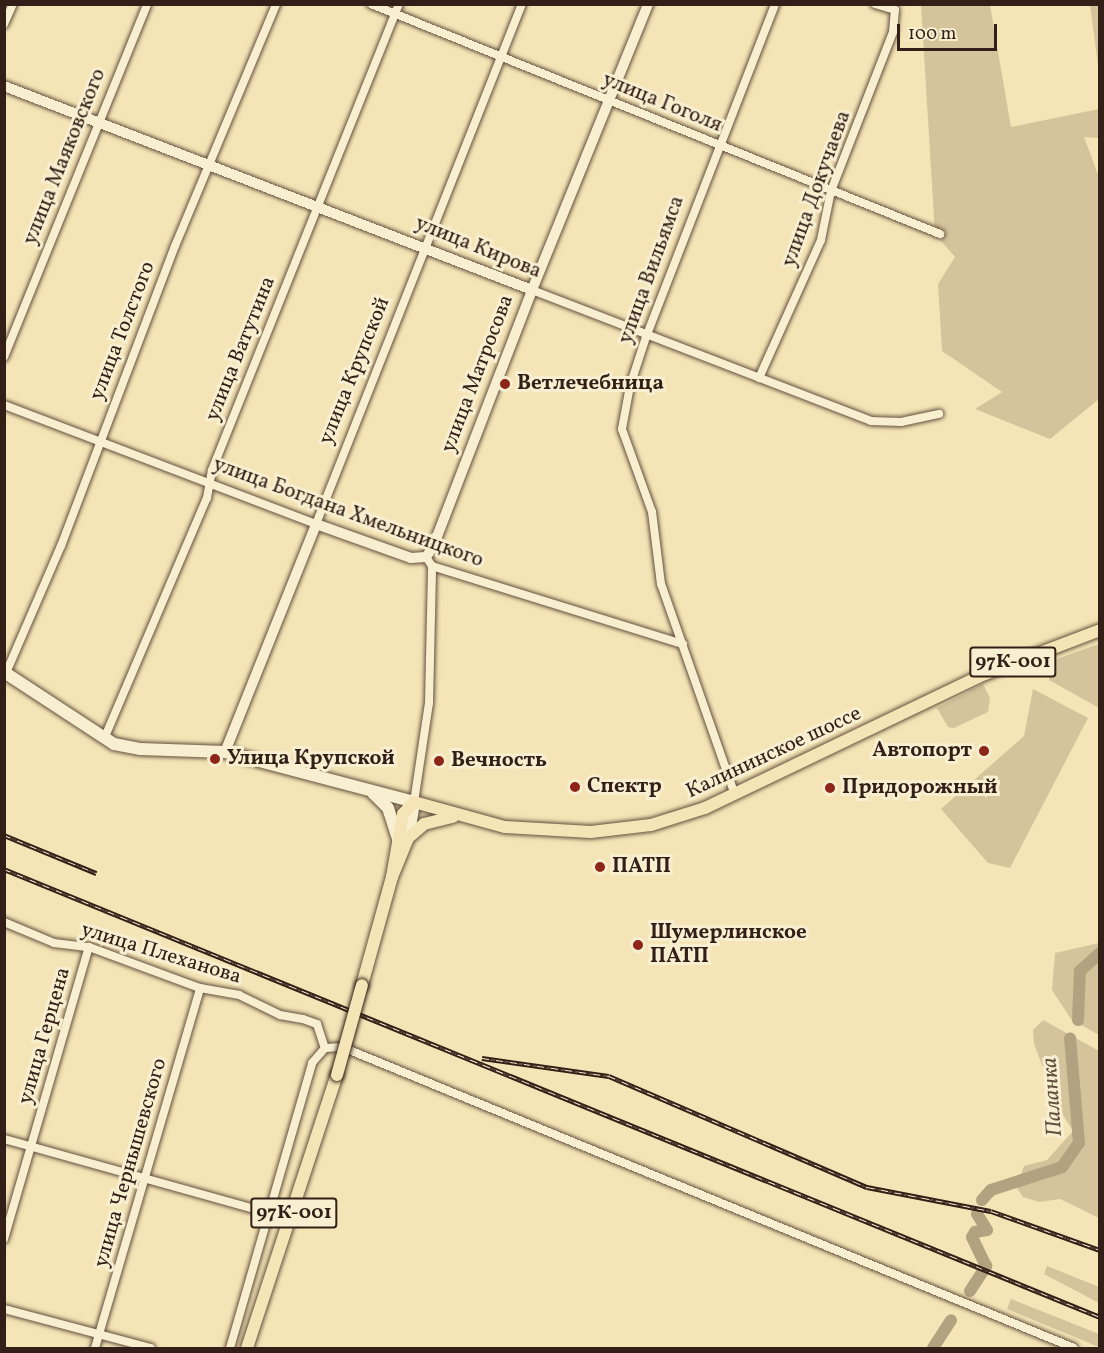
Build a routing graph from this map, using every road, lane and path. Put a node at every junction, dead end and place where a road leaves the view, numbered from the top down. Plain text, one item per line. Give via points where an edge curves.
1 (13, 4) edge
2 (147, 4) edge
3 (276, 4) edge
4 (371, 4) edge
5 (399, 4) edge
6 (522, 4) edge
7 (648, 4) edge
8 (775, 4) edge
9 (875, 4) edge
10 (396, 14) junction
11 (4, 24) edge
12 (501, 57) junction
13 (4, 86) edge
14 (609, 101) junction
15 (97, 123) junction
16 (718, 145) junction
17 (210, 166) junction
18 (831, 191) junction
19 (317, 207) junction
20 (940, 234) dead end
21 (425, 248) junction
22 (532, 290) junction
23 (646, 337) junction
24 (4, 357) edge
25 (759, 378) junction
26 (4, 405) edge
27 (939, 414) dead end
28 (99, 440) junction
29 (209, 484) junction
30 (316, 524) junction
31 (429, 561) junction
32 (1100, 630) edge
33 (683, 644) junction
34 (5, 672) edge
35 (104, 739) junction
36 (225, 752) junction
37 (364, 788) junction
38 (735, 795) junction
39 (414, 802) junction
40 (464, 818) junction
41 (403, 838) junction
42 (4, 922) edge
43 (89, 947) junction
44 (200, 988) junction
45 (325, 1048) junction
46 (4, 1139) edge
47 (31, 1148) junction
48 (146, 1179) junction
49 (269, 1213) junction
50 (4, 1239) edge
51 (4, 1309) edge
52 (237, 1323) junction
53 (255, 1329) junction
54 (99, 1333) junction
55 (95, 1348) edge
56 (151, 1348) edge
57 (230, 1348) edge
58 (247, 1348) edge
59 (1074, 1348) edge

1 - 11 street
2 - 15 street, улица Маяковского
3 - 17 street, улица Толстого
4 - 10 street, улица Гоголя
5 - 10 street, улица Ватутина
6 - 12 street, улица Крупской
7 - 14 street, улица Матросова
8 - 16 street, улица Вильямса
9 - 18 street, улица Докучаева via 895,9 893,32
10 - 12 street, улица Гоголя
10 - 19 street, улица Ватутина
12 - 14 street, улица Гоголя
12 - 21 street, улица Крупской
13 - 15 street, улица Кирова
14 - 16 street, улица Гоголя
14 - 22 street, улица Матросова
15 - 17 street, улица Кирова
15 - 24 street, улица Маяковского
16 - 18 street, улица Гоголя
16 - 23 street, улица Вильямса
17 - 19 street, улица Кирова
17 - 28 street, улица Толстого
18 - 20 street, улица Гоголя
18 - 25 street, улица Докучаева via 821,240
19 - 21 street, улица Кирова
19 - 29 street, улица Ватутина
21 - 22 street, улица Кирова
21 - 30 street, улица Крупской
22 - 23 street, улица Кирова
22 - 31 street, улица Матросова
23 - 25 street, улица Кирова
23 - 33 street, улица Вильямса via 630,386 622,429 652,512 661,584
25 - 27 street, улица Кирова via 871,421 901,422
26 - 28 street, улица Богдана Хмельницкого
28 - 29 street, улица Богдана Хмельницкого
28 - 34 street, улица Толстого via 61,546
29 - 30 street, улица Богдана Хмельницкого
29 - 35 street, улица Ватутина via 207,498
30 - 31 street, улица Богдана Хмельницкого
30 - 36 street, улица Крупской
31 - 33 street, улица Богдана Хмельницкого
31 - 39 street via 429,703
32 - 38 main road, Калининское шоссе / 97К-001 via 985,674
33 - 38 street, улица Вильямса
34 - 35 main road
35 - 36 main road via 126,748
36 - 37 main road
37 - 39 main road
37 - 41 main road via 388,808
38 - 40 main road, Калининское шоссе / 97К-001 via 679,817 614,831 505,827
39 - 40 main road, Калининское шоссе / 97К-001
39 - 41 main road, 97К-001
40 - 41 main road, 97К-001 via 432,821
41 - 53 main road, 97К-001, bridge via 337,1075
42 - 43 street, улица Плеханова via 54,943
43 - 44 street, улица Плеханова
43 - 47 street, улица Герцена
44 - 45 street, улица Плеханова via 239,995 256,1006 317,1024
44 - 48 street, улица Чернышевского
45 - 49 street via 312,1063
45 - 59 street via 342,1047
46 - 47 street
47 - 48 street
47 - 50 street, улица Герцена
48 - 49 street
48 - 54 street, улица Чернышевского
49 - 52 street
51 - 54 street
52 - 53 street via 240,1329
52 - 57 street
53 - 58 main road, 97К-001
54 - 55 street, улица Чернышевского
54 - 56 street

